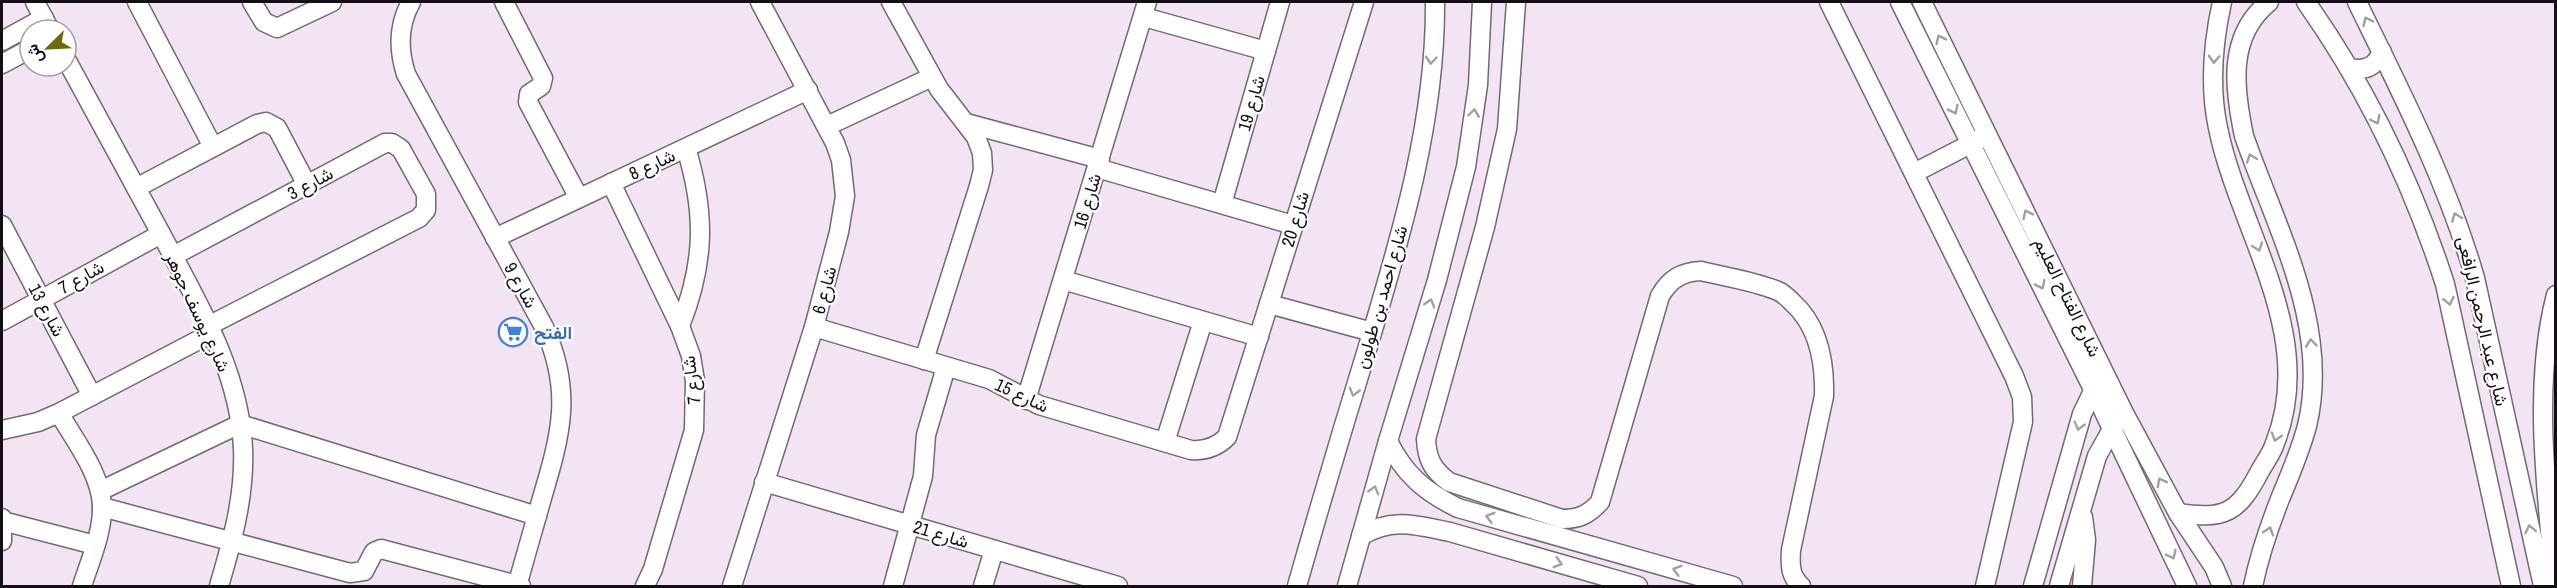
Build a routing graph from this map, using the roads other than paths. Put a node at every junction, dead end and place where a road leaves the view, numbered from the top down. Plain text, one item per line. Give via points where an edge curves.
1 (137, 2) edge
2 (252, 2) edge
3 (332, 2) edge
4 (411, 2) edge
5 (504, 2) edge
6 (760, 2) edge
7 (891, 2) edge
8 (1280, 2) edge
9 (1364, 2) edge
10 (1435, 2) edge
11 (1482, 2) edge
12 (1516, 2) edge
13 (1829, 2) edge
14 (1900, 2) edge
15 (1922, 2) edge
16 (2222, 2) edge
17 (2269, 2) edge
18 (2306, 2) edge
19 (2357, 2) edge
20 (1145, 9) edge
21 (45, 12) edge
22 (2, 41) edge
23 (1266, 51) junction
24 (2382, 52) junction
25 (18, 55) edge
26 (2, 64) edge
27 (2349, 68) junction
28 (932, 77) junction
29 (76, 78) edge
30 (808, 90) junction
31 (966, 123) junction
32 (827, 126) junction
33 (1988, 135) junction
34 (1971, 144) junction
35 (213, 147) junction
36 (686, 148) junction
37 (1099, 163) junction
38 (1914, 173) junction
39 (611, 183) junction
40 (307, 185) junction
41 (136, 188) junction
42 (579, 198) junction
43 (1221, 204) junction
44 (2, 225) edge
45 (1293, 225) junction
46 (161, 234) junction
47 (495, 237) junction
48 (172, 256) junction
49 (1063, 280) junction
50 (2556, 295) edge
51 (41, 299) junction
52 (1269, 304) junction
53 (2, 321) edge
54 (1203, 321) junction
55 (680, 326) junction
56 (814, 327) junction
57 (210, 329) junction
58 (1372, 332) junction
59 (1258, 337) junction
60 (924, 360) junction
61 (946, 366) junction
62 (2107, 376) junction
63 (2093, 389) junction
64 (92, 396) junction
65 (1026, 400) junction
66 (2124, 412) junction
67 (59, 413) junction
68 (240, 424) junction
69 (2111, 429) junction
70 (2, 430) edge
71 (1227, 437) joint
72 (1388, 441) junction
73 (1165, 442) junction
74 (764, 482) junction
75 (101, 499) junction
76 (2552, 507) edge
77 (2082, 508) junction
78 (2178, 513) junction
79 (537, 516) junction
80 (2, 519) edge
81 (911, 525) junction
82 (1361, 536) junction
83 (232, 540) junction
84 (2, 541) edge
85 (95, 545) junction
86 (994, 550) junction
87 (82, 586) edge
88 (219, 586) edge
89 (518, 586) edge
90 (645, 586) edge
91 (732, 586) edge
92 (893, 586) edge
93 (983, 586) edge
94 (1118, 586) edge
95 (1297, 586) edge
96 (1347, 586) edge
97 (1638, 586) edge
98 (1733, 586) edge
99 (1802, 586) edge
100 (1985, 586) edge
101 (2033, 586) edge
102 (2059, 586) edge
103 (2082, 586) edge
104 (2187, 586) edge
105 (2222, 586) edge
106 (2253, 586) edge
107 (2511, 586) edge
108 (2543, 586) edge
109 (2555, 586) edge

1 - 35 street
2 - 3 street via 264,22 277,28
4 - 47 street, شارع 9 via 400,35 406,74
5 - 42 street via 543,78 541,86 529,94 528,102
6 - 30 street, شارع 6
7 - 28 street
8 - 23 street, شارع 19
9 - 45 street, شارع 20
10 -> 58 street, شارع احمد بن طولون via 1428,98 1413,183
72 -> 11 street via 1437,280 1466,167 1478,85
12 - 99 street via 1507,129 1485,227 1426,439 1427,456 1436,472 1449,482 1562,519 1577,519 1590,513 1600,502 1660,296 1669,282 1688,272 1701,271 1780,291 1811,326 1821,348 1825,372 1824,396 1791,550 1793,579
13 - 38 street
14 -> 34 street, شارع الفتاح العليم
33 -> 15 street, شارع الفتاح العليم
16 -> 78 street via 2214,37 2218,127 2229,170 2279,306 2287,375 2276,443 2247,496 2234,509 2206,517
106 -> 17 street via 2296,463 2307,424 2312,383 2304,303 2244,136 2238,107 2237,78 2245,28
18 - 27 street, شارع عبد الرحمن الرافعى
24 -> 19 street, شارع عبد الرحمن الرافعى
20 - 23 street
20 - 37 street, شارع 16
21 - 22 street
23 - 43 street, شارع 19
24 - 27 street via 2370,68
108 -> 24 street, شارع عبد الرحمن الرافعى via 2461,230 2444,184
25 - 26 street
27 -> 107 street, شارع عبد الرحمن الرافعى via 2414,199 2445,284
28 - 31 street
28 - 32 street
29 - 41 street, شارع يوسف جوهر
30 - 32 street, شارع 6
30 - 36 street, شارع 8
31 - 37 street
31 - 60 street via 982,153 983,170
32 - 56 street, شارع 6 via 841,160 845,196 842,223
33 - 34 street
62 -> 33 street, شارع الفتاح العليم
34 - 38 street
34 -> 63 street, شارع الفتاح العليم
35 - 40 street via 258,124 270,123
35 - 41 street
36 - 39 street, شارع 8
36 - 55 street via 699,197 701,238 693,288
37 - 43 street
37 - 49 street, شارع 16
38 - 100 street via 2022,397 2023,422
39 - 42 street, شارع 8
39 - 55 street, شارع 7
40 - 48 street, شارع 3
40 - 57 street, شارع 3 via 385,143 392,143 401,149 428,205 419,218
41 - 46 street, شارع يوسف جوهر
42 - 47 street, شارع 8
43 - 45 street
44 - 51 street, شارع 13
45 - 52 street, شارع 20
46 - 48 street, شارع يوسف جوهر
46 - 51 street, شارع 7
47 - 79 street, شارع 9 via 544,327 562,384 558,444
48 - 57 street, شارع يوسف جوهر
49 - 54 street
49 - 65 street, شارع 16
50 - 76 street via 2549,322 2544,406
51 - 53 street, شارع 7
51 - 64 street, شارع 13
52 - 58 street
52 - 59 street, شارع 20
54 - 59 street
54 - 73 street
55 - 90 street, شارع 7 via 695,381 694,430
56 - 60 street, شارع 15
56 - 74 street, شارع 6
57 - 64 street
57 - 68 street, شارع يوسف جوهر via 233,391
58 -> 95 street, شارع احمد بن طولون
59 - 71 street, شارع 20
60 - 61 street, شارع 15
61 - 65 street, شارع 15 via 999,382
61 - 81 street via 926,435 923,476
62 - 63 street
62 - 66 street, شارع الفتاح العليم
63 - 69 street, شارع الفتاح العليم
63 -> 101 street via 2082,414
64 - 67 street
65 - 73 street, شارع 15
66 - 69 street
78 -> 66 street, شارع الفتاح العليم
67 - 70 street
67 - 75 street via 95,476
68 - 75 street
68 - 79 street
68 - 83 street, شارع يوسف جوهر via 242,482
69 - 77 street via 2097,456
69 -> 104 street, شارع الفتاح العليم
71 - 73 street, شارع 15 via 1214,447 1199,451
82 -> 72 street
98 -> 72 street via 1458,508 1434,497 1414,481
74 - 81 street, شارع 21
74 - 91 street, شارع 6
75 - 83 street
75 - 85 street
76 - 109 street
77 - 102 street
77 - 103 street via 2086,540
78 - 105 street, شارع الفتاح العليم
79 - 89 street, شارع 9
80 - 84 street
80 - 85 street
81 - 86 street, شارع 21
81 - 92 street
82 - 96 street
82 -> 97 street via 1376,527 1398,523 1420,526
83 - 88 street, شارع يوسف جوهر
83 - 89 street via 355,574 368,567 374,552 385,550
85 - 87 street
86 - 93 street
86 - 94 street, شارع 21

